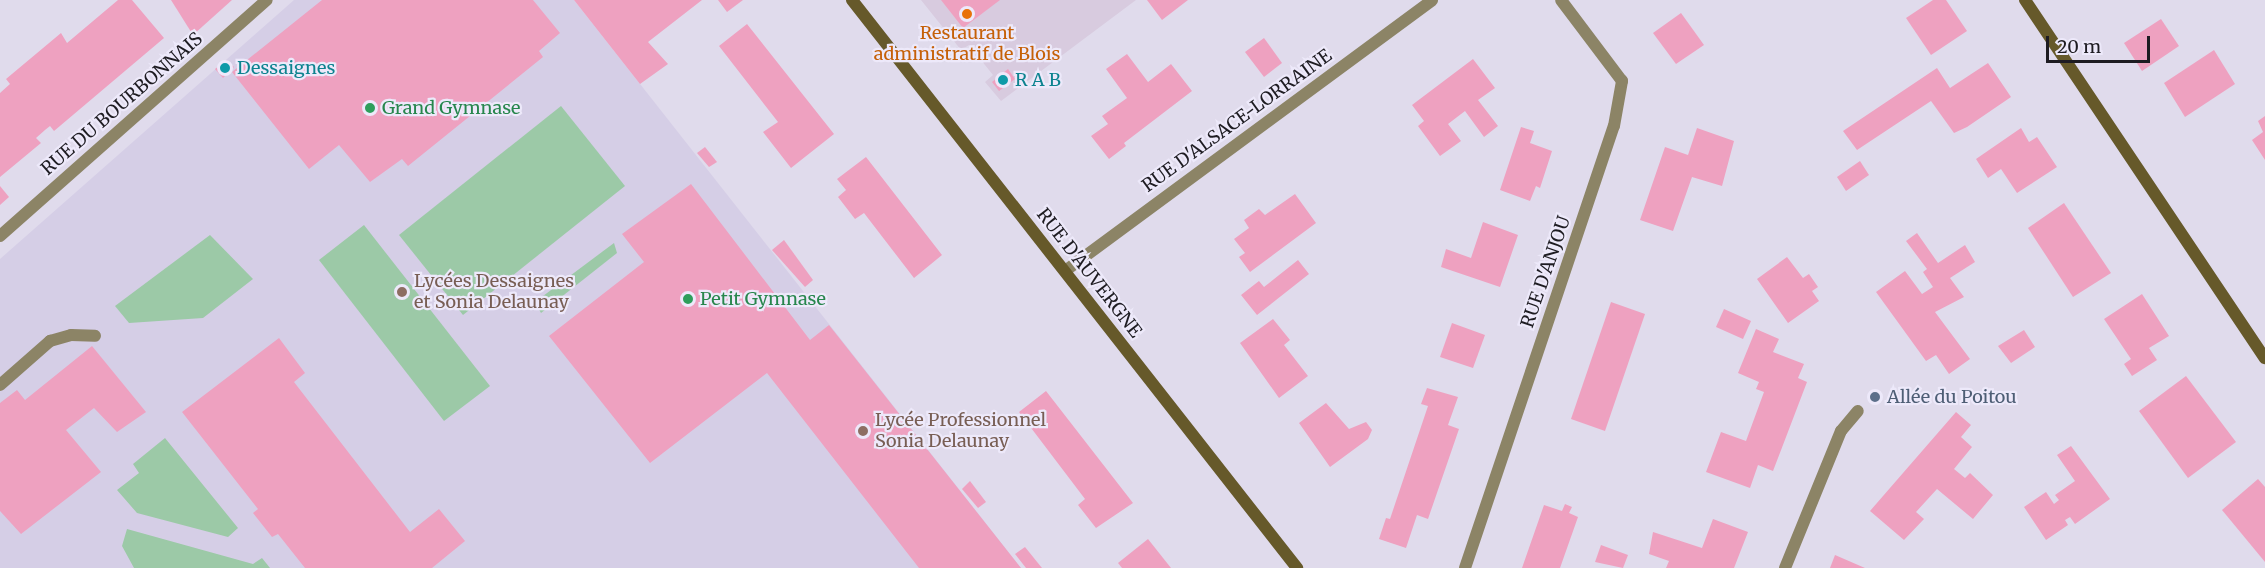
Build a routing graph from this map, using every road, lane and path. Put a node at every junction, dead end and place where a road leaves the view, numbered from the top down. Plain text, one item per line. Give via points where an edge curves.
1 (267, 0) edge
2 (852, 0) edge
3 (1432, 0) edge
4 (1561, 0) edge
5 (2025, 0) edge
6 (0, 236) edge
7 (1065, 271) junction
8 (95, 336) dead end
9 (2265, 358) edge
10 (0, 385) edge
11 (1858, 411) dead end
12 (1297, 568) edge
13 (1466, 568) edge
14 (1785, 568) edge

1 - 6 street, RUE DU BOURBONNAIS
2 - 7 main road, RUE D'AUVERGNE
3 - 7 street, RUE D'ALSACE-LORRAINE
4 - 13 street, RUE D'ANJOU via 1622,81 1614,126
5 - 9 main road
7 - 12 main road, RUE D'AUVERGNE
8 - 10 street via 71,334 50,341
11 - 14 street via 1841,431

